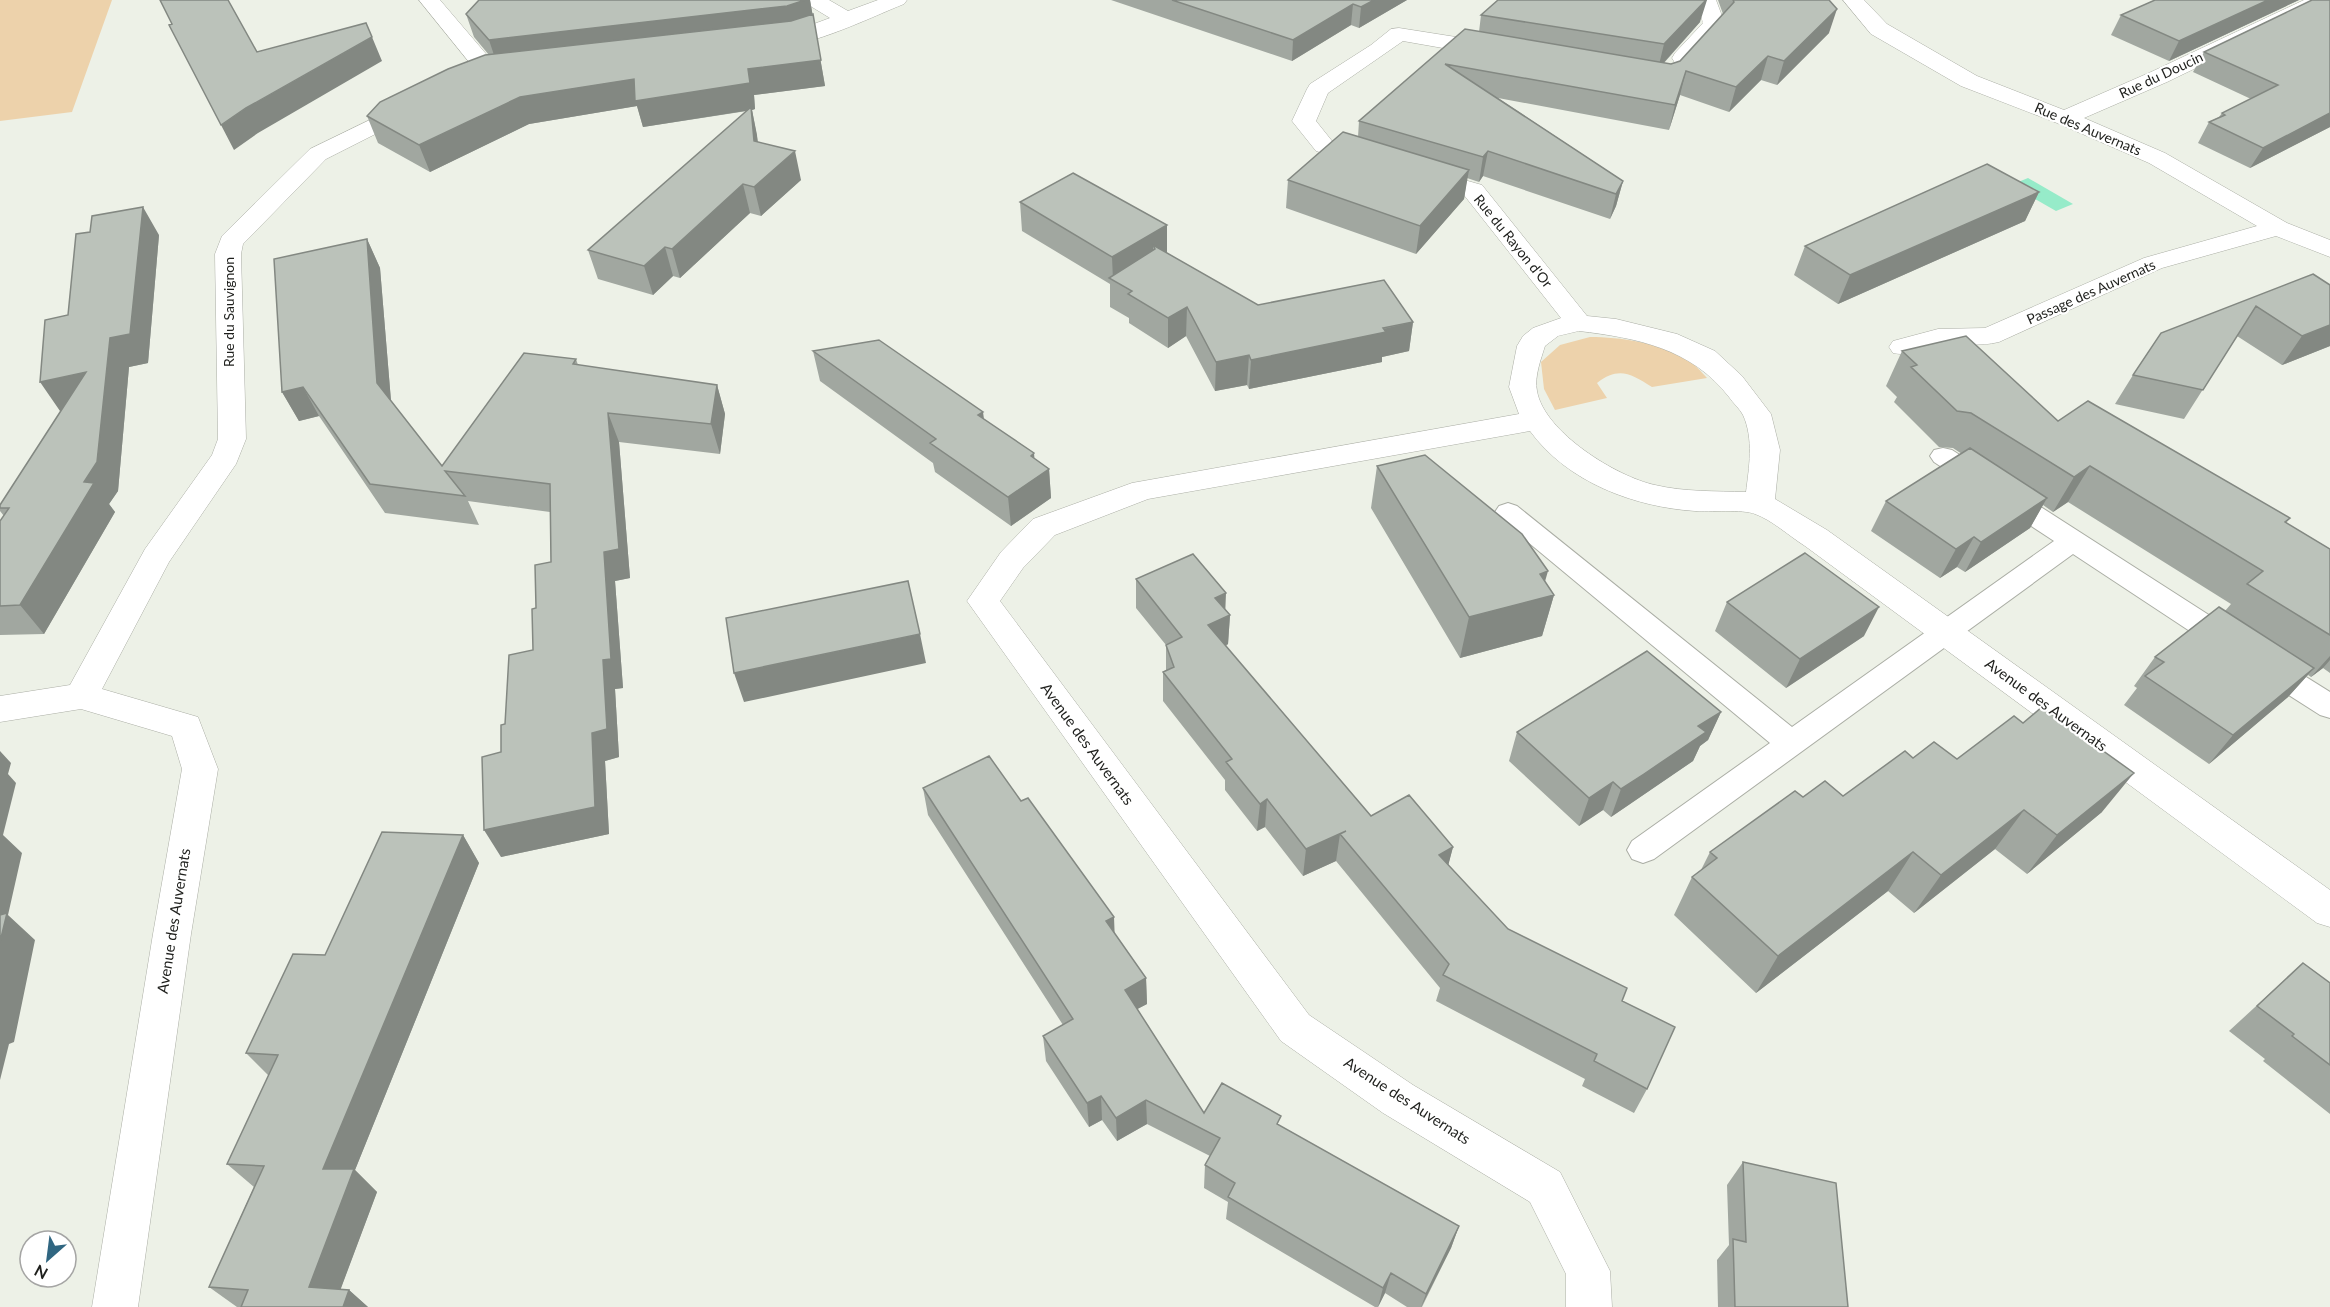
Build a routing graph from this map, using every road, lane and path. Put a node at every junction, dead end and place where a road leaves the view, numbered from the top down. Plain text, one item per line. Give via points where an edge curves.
1 (429, 0) edge
2 (814, 0) edge
3 (897, 0) edge
4 (1706, 0) edge
5 (1853, 0) edge
6 (2321, 0) edge
7 (849, 20) junction
8 (749, 43) edge
9 (1514, 53) edge
10 (1671, 71) edge
11 (491, 74) edge
12 (430, 98) edge
13 (2065, 118) junction
14 (2278, 228) junction
15 (2330, 249) edge
16 (1579, 323) junction
17 (1903, 347) dead end
18 (1537, 420) junction
19 (1943, 456) dead end
20 (1760, 503) junction
21 (1508, 512) dead end
22 (2072, 541) junction
23 (1945, 631) junction
24 (81, 696) junction
25 (2330, 707) edge
26 (0, 709) edge
27 (1791, 743) junction
28 (1643, 850) dead end
29 (2330, 911) edge
30 (115, 1307) edge
31 (1589, 1307) edge

1 - 11 street
2 - 7 street
3 - 7 street
4 - 10 street via 1714,24
5 - 13 street, Rue des Auvernats via 1879,29 1969,81
6 - 13 street, Rue du Doucin
7 - 8 street via 796,38
9 - 16 street, Rue du Rayon d'Or via 1399,34 1318,88 1304,121 1324,146 1473,190
12 - 24 street, Rue du Sauvignon via 318,154 230,244 232,439 226,458 156,557
13 - 14 street, Rue des Auvernats via 2157,158
14 - 15 street, Rue des Auvernats
14 - 17 street, Passage des Auvernats via 2153,263 1989,336 1938,337
16 - 18 street, Avenue des Auvernats via 1553,328 1533,342 1524,372 1523,393
16 - 20 street, Avenue des Auvernats via 1616,327 1667,340 1705,357 1732,382 1757,414 1765,450
18 - 20 street, Avenue des Auvernats via 1573,457 1642,492 1688,500
18 - 31 street, Avenue des Auvernats via 1143,490 1044,527 1012,560 983,601 1295,1028 1398,1099 1545,1187 1588,1271
19 - 22 lane
20 - 23 street, Avenue des Auvernats via 1816,538
21 - 27 lane
22 - 23 lane
22 - 25 lane
23 - 27 lane
23 - 29 street, Avenue des Auvernats
24 - 26 street, Avenue des Auvernats
24 - 30 street, Avenue des Auvernats via 186,727 200,769
27 - 28 lane

